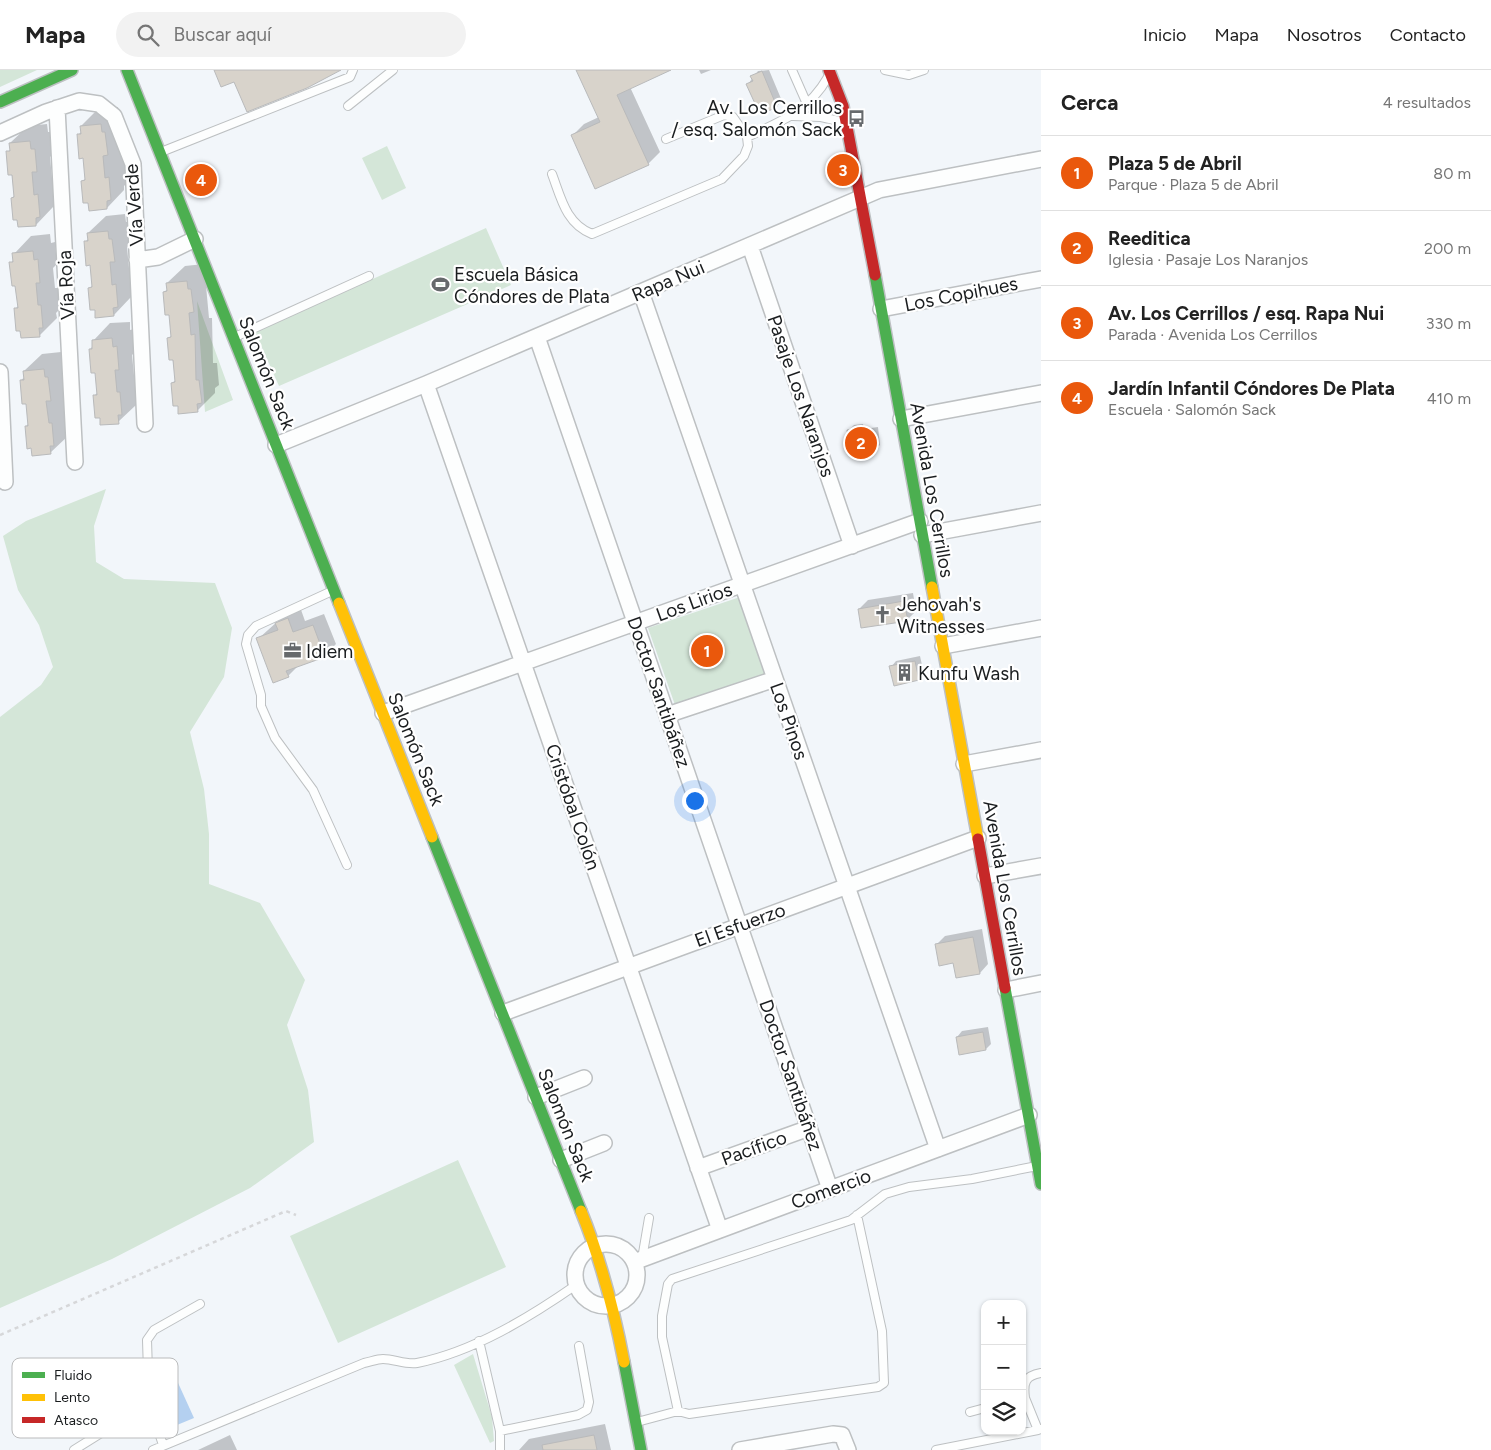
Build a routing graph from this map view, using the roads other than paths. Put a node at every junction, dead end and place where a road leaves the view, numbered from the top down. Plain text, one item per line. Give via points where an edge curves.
1 (72, 70) edge
2 (127, 70) edge
3 (353, 70) edge
4 (393, 70) edge
5 (792, 70) edge
6 (885, 70) edge
7 (924, 70) edge
8 (830, 71) edge
9 (0, 102) edge
10 (807, 104) junction
11 (348, 106) dead end
12 (57, 108) junction
13 (793, 116) junction
14 (848, 124) junction
15 (0, 134) edge
16 (747, 137) junction
17 (666, 140) dead end
18 (160, 152) junction
19 (1041, 159) edge
20 (552, 174) dead end
21 (861, 198) junction
22 (195, 239) junction
23 (750, 246) junction
24 (137, 260) junction
25 (369, 276) dead end
26 (1041, 279) edge
27 (641, 292) junction
28 (881, 309) junction
29 (537, 337) junction
30 (234, 338) junction
31 (0, 372) edge
32 (426, 384) junction
33 (1041, 393) edge
34 (901, 418) junction
35 (145, 424) dead end
36 (276, 445) junction
37 (75, 462) dead end
38 (5, 482) dead end
39 (1041, 513) edge
40 (921, 528) junction
41 (852, 546) junction
42 (742, 585) junction
43 (334, 590) junction
44 (635, 623) junction
45 (1041, 628) edge
46 (943, 646) junction
47 (523, 663) junction
48 (775, 679) junction
49 (383, 712) junction
50 (667, 715) junction
51 (1041, 750) edge
52 (964, 764) junction
53 (978, 838) junction
54 (347, 865) dead end
55 (1041, 866) edge
56 (985, 876) junction
57 (847, 886) junction
58 (739, 926) junction
59 (628, 967) junction
60 (1041, 983) edge
61 (1006, 990) junction
62 (503, 1013) junction
63 (584, 1078) dead end
64 (536, 1097) junction
65 (1032, 1109) edge
66 (809, 1128) junction
67 (604, 1143) dead end
68 (938, 1149) junction
69 (561, 1160) junction
70 (1038, 1166) junction
71 (698, 1168) junction
72 (1041, 1184) edge
73 (830, 1189) junction
74 (857, 1216) junction
75 (649, 1218) dead end
76 (720, 1230) junction
77 (595, 1246) junction
78 (638, 1261) junction
79 (576, 1285) junction
80 (200, 1304) dead end
81 (613, 1306) junction
82 (479, 1341) junction
83 (580, 1346) dead end
84 (147, 1358) edge
85 (1041, 1373) edge
86 (1025, 1390) edge
87 (1026, 1402) edge
88 (981, 1409) edge
89 (678, 1411) junction
90 (970, 1412) dead end
91 (637, 1422) junction
92 (1039, 1430) edge
93 (500, 1431) junction
94 (93, 1438) edge
95 (161, 1438) edge
96 (178, 1438) edge
97 (178, 1438) edge
98 (163, 1444) junction
99 (74, 1450) edge
100 (153, 1450) edge
101 (500, 1450) edge
102 (641, 1450) edge
103 (740, 1450) edge
104 (848, 1450) edge
105 (936, 1450) edge

1 - 9 street
2 - 18 street, Salomón Sack
3 - 18 lane via 350,76
4 - 11 lane
5 - 10 lane
6 - 7 lane via 910,76
8 - 10 lane
8 - 14 street, Avenida Los Cerrillos
10 - 13 lane
12 - 15 street, Vía Verde
12 - 24 street, Vía Verde via 87,101 104,107 114,116 133,164
12 - 37 street, Vía Roja
13 - 14 lane via 822,117
13 - 16 lane
14 - 21 street, Avenida Los Cerrillos
16 - 17 lane via 733,117 724,115
16 - 20 lane via 744,156 722,179 592,234 580,229 570,219
18 - 22 street, Salomón Sack
19 - 21 street, Rapa Nui via 886,188
21 - 23 street, Rapa Nui
21 - 28 street, Avenida Los Cerrillos
22 - 24 street via 158,258
22 - 30 street, Salomón Sack
23 - 27 street, Rapa Nui
23 - 41 street, Pasaje Los Naranjos
24 - 35 street, Vía Verde
25 - 30 lane
26 - 28 street, Los Copihues
27 - 29 street, Rapa Nui
27 - 42 street, Los Pinos
28 - 34 street, Avenida Los Cerrillos
29 - 32 street, Rapa Nui
29 - 44 street, Doctor Santibáñez
30 - 36 street, Salomón Sack
31 - 38 street
32 - 36 street, Rapa Nui
32 - 47 street, Cristóbal Colón
33 - 34 street
34 - 40 street, Avenida Los Cerrillos
36 - 43 street, Salomón Sack
39 - 40 street, Los Lirios
40 - 41 street, Los Lirios
40 - 46 street, Avenida Los Cerrillos
41 - 42 street, Los Lirios
42 - 44 street, Los Lirios
42 - 48 street, Los Pinos
43 - 49 street, Salomón Sack
43 - 54 lane via 256,626 248,635 246,644 261,695 261,706 275,738 313,790
44 - 47 street, Los Lirios
44 - 50 street, Doctor Santibáñez
45 - 46 street
46 - 52 street, Avenida Los Cerrillos
47 - 49 street, Los Lirios
47 - 59 street, Cristóbal Colón
48 - 50 street
48 - 57 street, Los Pinos
49 - 62 street, Salomón Sack
50 - 58 street, Doctor Santibáñez
51 - 52 street
52 - 53 street, Avenida Los Cerrillos
53 - 56 street, Avenida Los Cerrillos
53 - 57 street, El Esfuerzo
55 - 56 street
56 - 61 street, Avenida Los Cerrillos
57 - 58 street, El Esfuerzo
57 - 68 street, Los Pinos
58 - 59 street, El Esfuerzo
58 - 66 street, Doctor Santibáñez
59 - 62 street, El Esfuerzo
59 - 71 street, Cristóbal Colón
60 - 61 street
61 - 65 street, Avenida Los Cerrillos
62 - 64 street, Salomón Sack
63 - 64 street
64 - 69 street, Salomón Sack
65 - 68 street, Comercio
65 - 70 street, Avenida Los Cerrillos
66 - 71 street, Pacífico
66 - 73 street, Doctor Santibáñez
67 - 69 street
68 - 73 street, Comercio
69 - 77 street, Salomón Sack
70 - 72 street, Avenida Los Cerrillos
70 - 74 lane via 885,1194
71 - 76 street, Cristóbal Colón
73 - 76 street, Comercio
74 - 89 lane via 672,1279 668,1284 662,1316 662,1337
74 - 89 lane via 882,1331 884,1383 878,1387 689,1414
75 - 78 lane
76 - 78 street, Comercio
77 - 78 street via 615,1245
77 - 79 street via 579,1258 575,1271
77 - 81 street, Salomón Sack
78 - 81 street via 634,1289 625,1300
79 - 81 street via 587,1301
79 - 82 lane
80 - 84 lane via 148,1336
81 - 91 street, Salomón Sack
82 - 93 lane
82 - 96 lane via 434,1359 414,1363 381,1359 364,1363
83 - 93 lane via 589,1402 587,1410 578,1415
85 - 86 lane via 1028,1376
87 - 92 lane
88 - 90 lane
89 - 91 lane
91 - 102 street, Salomón Sack
92 - 105 lane
93 - 101 lane
94 - 99 lane
95 - 98 lane
97 - 98 lane
98 - 100 lane
103 - 104 street via 833,1434 842,1435

